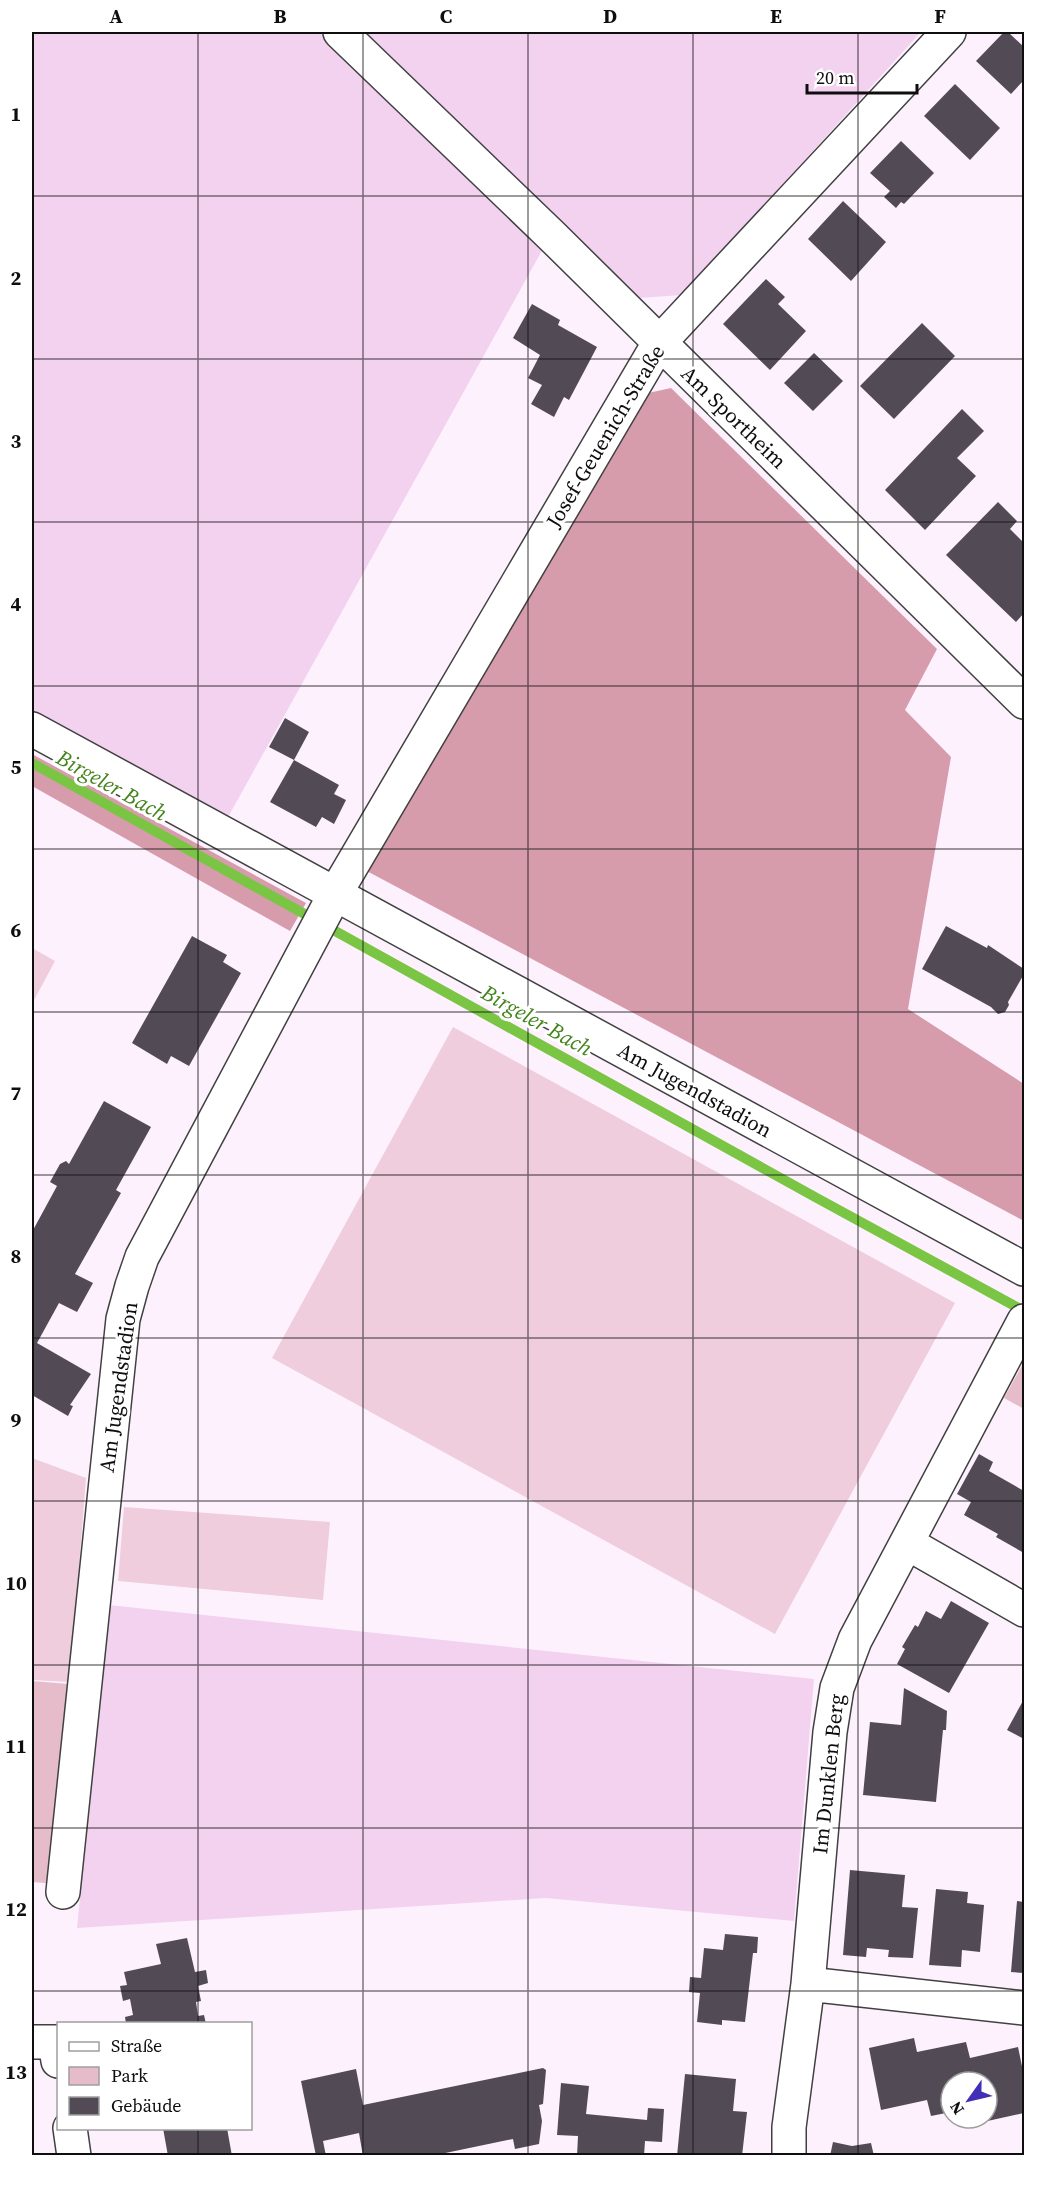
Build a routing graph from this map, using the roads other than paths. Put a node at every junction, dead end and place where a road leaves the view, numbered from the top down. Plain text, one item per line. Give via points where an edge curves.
1 (340, 32) edge
2 (949, 32) edge
3 (659, 343) junction
4 (1024, 702) edge
5 (32, 729) edge
6 (324, 914) junction
7 (1024, 1269) edge
8 (1023, 1323) edge
9 (907, 1543) junction
10 (1024, 1610) edge
11 (63, 1892) dead end
12 (808, 1984) junction
13 (1024, 2008) edge
14 (32, 2042) edge
15 (57, 2052) edge
16 (70, 2130) edge
17 (74, 2156) edge
18 (789, 2156) edge

1 - 3 street, Am Sportheim
2 - 3 street, Josef-Geuenich-Straße
3 - 4 street, Am Sportheim
3 - 6 street, Josef-Geuenich-Straße
5 - 6 street, Am Jugendstadion
6 - 7 street, Am Jugendstadion
6 - 11 street, Am Jugendstadion via 147,1247 123,1319
8 - 9 street, Im Dunklen Berg
9 - 10 street
9 - 12 street, Im Dunklen Berg via 855,1640 837,1688
12 - 13 street
12 - 18 street, Im Dunklen Berg via 789,2127
14 - 15 street via 56,2042
16 - 17 street

